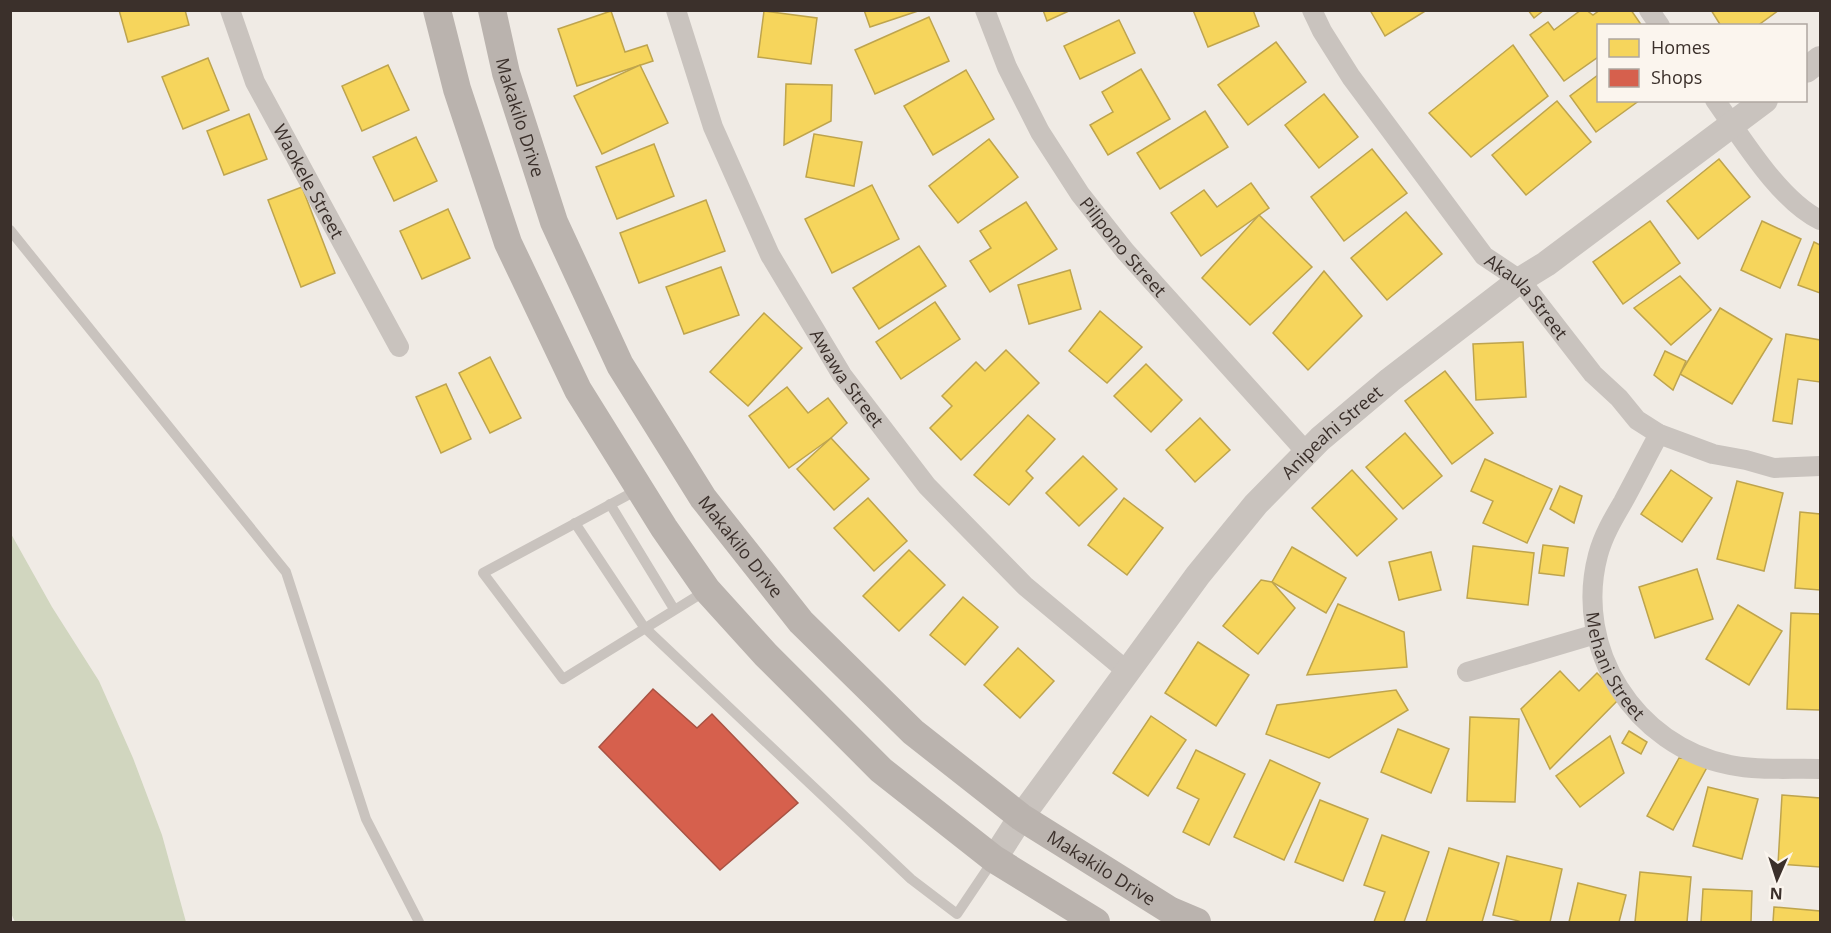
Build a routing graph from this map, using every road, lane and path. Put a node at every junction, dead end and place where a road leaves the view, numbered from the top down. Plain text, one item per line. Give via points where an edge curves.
1 (231, 10) edge
2 (437, 10) edge
3 (492, 10) edge
4 (676, 10) edge
5 (985, 10) edge
6 (1312, 10) edge
7 (1650, 10) edge
8 (1659, 24) edge
9 (1821, 59) edge
10 (1807, 69) edge
11 (1716, 102) edge
12 (1762, 102) edge
13 (1732, 125) junction
14 (1821, 220) edge
15 (10, 230) edge
16 (1520, 280) junction
17 (399, 347) dead end
18 (1659, 434) junction
19 (1306, 453) junction
20 (1821, 466) edge
21 (639, 488) junction
22 (610, 504) junction
23 (575, 523) junction
24 (707, 590) junction
25 (674, 609) junction
26 (644, 627) junction
27 (1596, 634) junction
28 (1128, 672) junction
29 (1467, 672) dead end
30 (1821, 769) edge
31 (1022, 817) junction
32 (994, 859) junction
33 (955, 918) edge
34 (419, 922) edge
35 (1096, 922) edge
36 (1197, 922) edge

1 - 17 street, Waokele Street via 255,82
2 - 21 main road via 456,89 508,243 578,390
3 - 31 main road, Makakilo Drive via 506,73 554,222 620,365 703,498 801,621 913,732
4 - 28 street, Awawa Street via 713,128 770,255 842,375 927,486 1025,586
5 - 19 street, Pilipono Street via 1007,67 1040,132 1080,194
6 - 16 street, Akaula Street via 1351,77 1484,256
7 - 8 street
9 - 10 street
11 - 13 street
12 - 13 street, Anipeahi Street
13 - 14 street via 1790,199
13 - 16 street, Anipeahi Street
15 - 34 lane via 286,572 366,819
16 - 18 street, Akaula Street via 1593,374 1637,420
16 - 19 street, Anipeahi Street via 1390,380
18 - 20 street, Akaula Street via 1713,454 1774,468
18 - 27 street, Mehani Street via 1612,519 1598,555 1592,595
19 - 28 street, Anipeahi Street via 1256,504 1205,566
21 - 22 lane
21 - 24 main road
22 - 23 lane
22 - 25 lane
23 - 26 lane
23 - 26 lane via 483,573 563,680
24 - 25 lane
24 - 32 main road via 873,762
25 - 26 lane
26 - 33 lane
27 - 29 street
27 - 30 street, Mehani Street via 1618,689 1643,719 1674,744 1730,765
28 - 31 street, Anipeahi Street
31 - 32 street, Anipeahi Street
31 - 36 main road, Makakilo Drive via 1171,911
32 - 33 lane
32 - 35 main road

